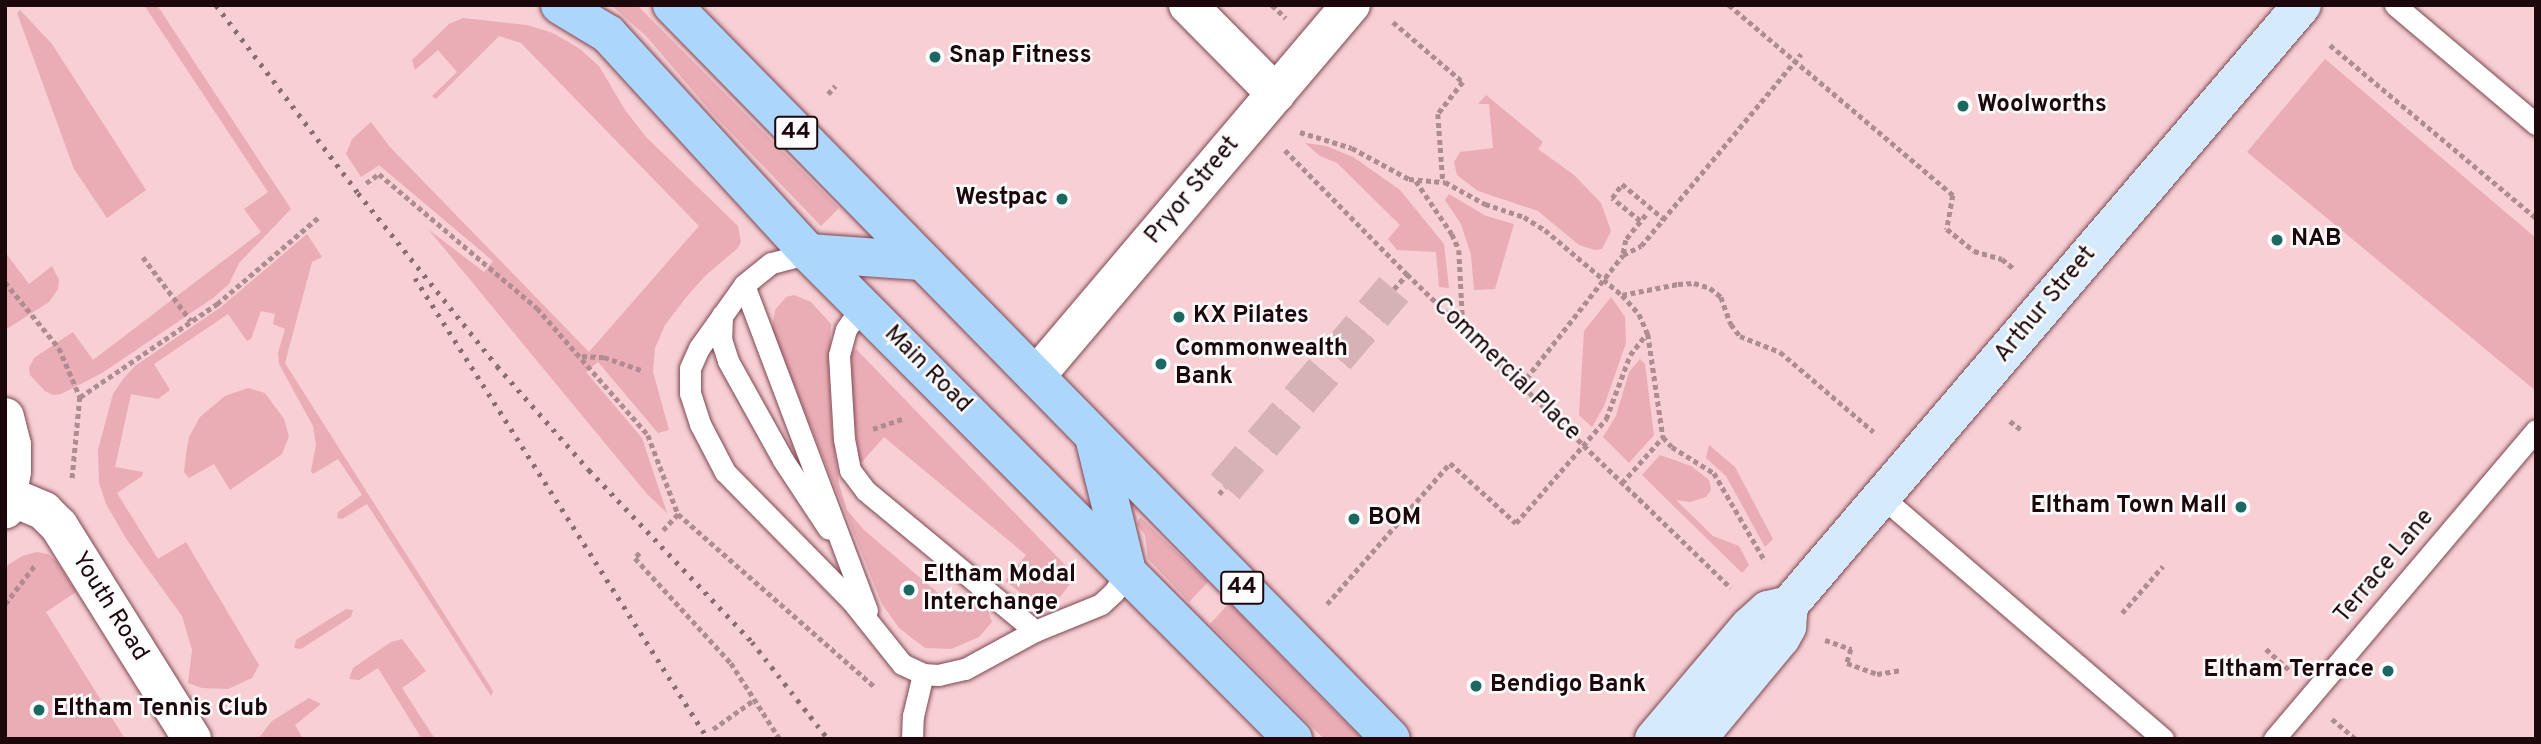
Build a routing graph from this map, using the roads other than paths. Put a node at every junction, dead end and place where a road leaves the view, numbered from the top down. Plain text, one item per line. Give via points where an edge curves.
1 (560, 5) edge
2 (672, 5) edge
3 (1188, 5) edge
4 (1351, 5) edge
5 (2302, 5) edge
6 (2395, 5) edge
7 (1276, 94) junction
8 (2536, 124) edge
9 (808, 253) junction
10 (920, 261) junction
11 (744, 285) junction
12 (863, 305) junction
13 (722, 315) junction
14 (1036, 376) junction
15 (5, 417) edge
16 (2536, 430) edge
17 (1094, 437) junction
18 (1882, 497) junction
19 (7, 502) edge
20 (847, 556) junction
21 (1127, 571) junction
22 (1789, 604) junction
23 (872, 623) junction
24 (1035, 631) junction
25 (923, 674) junction
26 (192, 739) edge
27 (912, 739) edge
28 (1293, 739) edge
29 (1391, 739) edge
30 (1654, 739) edge
31 (1697, 739) edge
32 (2163, 739) edge
33 (2274, 739) edge

1 - 9 main road, Main Road via 608,34
2 - 10 main road, 44
3 - 7 street
4 - 7 street, Pryor Street
5 - 18 street, Arthur Street
6 - 8 lane
7 - 14 street, Pryor Street
9 - 10 main road
9 - 11 lane via 771,263
9 - 12 main road, Main Road
10 - 14 main road, 44
11 - 13 lane
11 - 20 lane
12 - 21 main road, Main Road
12 - 24 lane via 846,329 839,355 850,470 866,491
13 - 20 lane via 721,339 728,361 783,460
13 - 23 lane via 699,348 688,384 719,464
14 - 17 main road, 44
15 - 19 street via 12,445
16 - 33 lane, Terrace Lane
17 - 21 main road
17 - 29 main road, 44
18 - 22 street, Arthur Street
18 - 32 lane
19 - 26 street, Youth Road via 44,511 59,526
20 - 23 lane
21 - 24 lane via 1101,604
21 - 28 main road, Main Road
22 - 30 street, Arthur Street via 1768,610 1750,626
22 - 31 street, Arthur Street via 1782,638
23 - 25 lane via 902,664
24 - 25 lane via 965,669
25 - 27 lane

